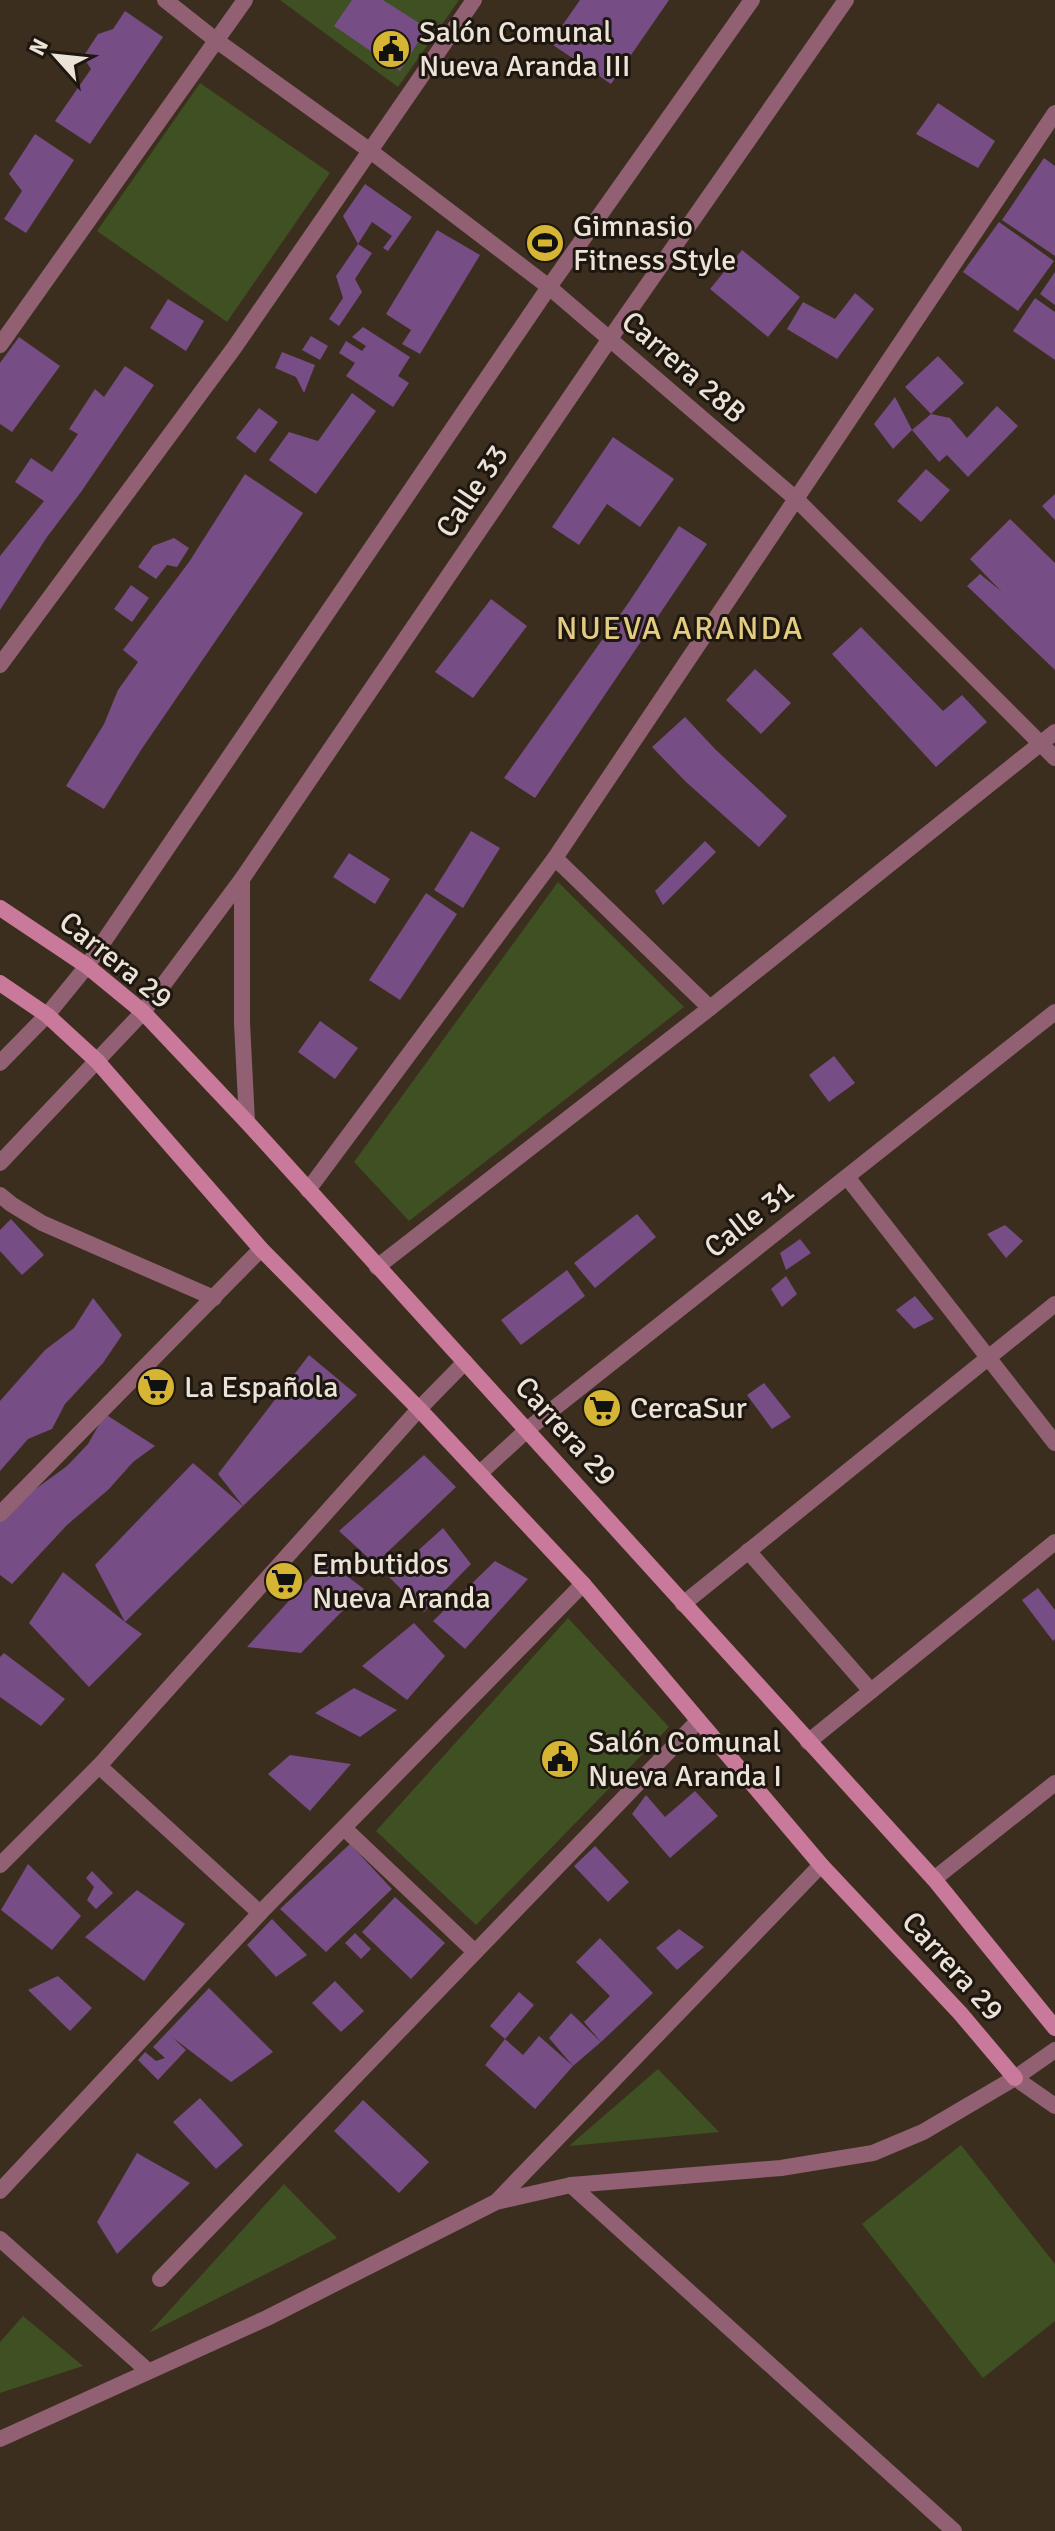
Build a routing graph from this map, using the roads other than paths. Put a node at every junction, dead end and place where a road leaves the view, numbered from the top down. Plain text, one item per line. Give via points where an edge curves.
1 (165, 0) edge
2 (245, 0) edge
3 (474, 0) edge
4 (752, 0) edge
5 (846, 0) edge
6 (217, 41) junction
7 (1055, 113) edge
8 (369, 150) junction
9 (549, 287) junction
10 (609, 340) junction
11 (0, 345) edge
12 (796, 499) junction
13 (0, 665) edge
14 (1055, 732) edge
15 (1041, 744) junction
16 (1055, 758) edge
17 (555, 858) junction
18 (242, 879) junction
19 (0, 908) edge
20 (87, 966) junction
21 (0, 983) edge
22 (710, 1008) junction
23 (143, 1012) junction
24 (1055, 1012) edge
25 (47, 1015) junction
26 (97, 1061) junction
27 (0, 1063) edge
28 (247, 1122) junction
29 (0, 1163) edge
30 (847, 1177) junction
31 (308, 1190) junction
32 (0, 1195) edge
33 (261, 1249) junction
34 (377, 1267) junction
35 (214, 1298) junction
36 (1055, 1304) edge
37 (988, 1358) junction
38 (465, 1362) junction
39 (419, 1409) junction
40 (528, 1429) junction
41 (1055, 1443) edge
42 (480, 1473) junction
43 (0, 1514) edge
44 (1055, 1542) edge
45 (748, 1551) junction
46 (583, 1584) junction
47 (683, 1604) junction
48 (871, 1691) junction
49 (698, 1721) junction
50 (808, 1742) junction
51 (99, 1766) junction
52 (1055, 1783) edge
53 (344, 1828) junction
54 (0, 1865) edge
55 (821, 1865) junction
56 (934, 1879) junction
57 (260, 1913) junction
58 (475, 1952) junction
59 (1055, 2028) edge
60 (1055, 2050) edge
61 (1015, 2078) junction
62 (1055, 2106) edge
63 (571, 2185) junction
64 (0, 2191) edge
65 (496, 2202) junction
66 (0, 2239) edge
67 (160, 2279) dead end
68 (148, 2371) junction
69 (0, 2439) edge
70 (954, 2531) edge

1 - 6 street, Carrera 28B
2 - 6 street
3 - 8 street
4 - 9 street, Calle 33
5 - 10 street, Calle 33
6 - 8 street, Carrera 28B
6 - 11 street
7 - 12 street
8 - 9 street, Carrera 28B
8 - 13 street via 234,348
9 - 10 street, Carrera 28B
9 - 20 street, Calle 33
10 - 12 street, Carrera 28B
10 - 18 street, Calle 33
12 - 15 street, Carrera 28B
12 - 17 street
14 - 15 street
15 - 16 street, Carrera 28B
15 - 22 street
17 - 22 street
17 - 31 street
18 - 23 street, Calle 33
18 - 28 street
19 - 20 street, Carrera 29
20 - 23 street, Carrera 29
20 - 25 street, Calle 33
21 - 25 street, Carrera 29
22 - 34 street
23 - 26 street, Calle 33
23 - 28 street, Carrera 29
24 - 30 street, Calle 31
25 - 26 street, Carrera 29
25 - 27 street, Calle 33
26 - 29 street, Calle 33
26 - 33 street, Carrera 29
28 - 31 street, Carrera 29
30 - 37 street
30 - 40 street, Calle 31
31 - 34 street, Carrera 29
32 - 35 street via 42,1223
33 - 35 street
33 - 39 street, Carrera 29
34 - 38 street, Carrera 29
35 - 43 street
36 - 37 street
37 - 41 street
37 - 45 street
38 - 39 street
38 - 40 street, Carrera 29
39 - 42 street, Carrera 29
39 - 51 street
40 - 42 street, Calle 31
40 - 47 street, Carrera 29
42 - 46 street, Carrera 29
44 - 48 street
45 - 47 street
45 - 48 street
46 - 49 street, Carrera 29
46 - 53 street
47 - 50 street, Carrera 29
48 - 50 street
49 - 55 street, Carrera 29
49 - 58 street
50 - 56 street, Carrera 29
51 - 54 street
51 - 57 street
52 - 56 street
53 - 57 street
53 - 58 street
55 - 61 street, Carrera 29
55 - 65 street
56 - 59 street, Carrera 29
57 - 64 street
58 - 67 street
60 - 61 street
61 - 62 street
61 - 63 street via 923,2132 873,2153 781,2168
63 - 65 street
63 - 70 street
65 - 68 street via 267,2318
66 - 68 street
68 - 69 street

